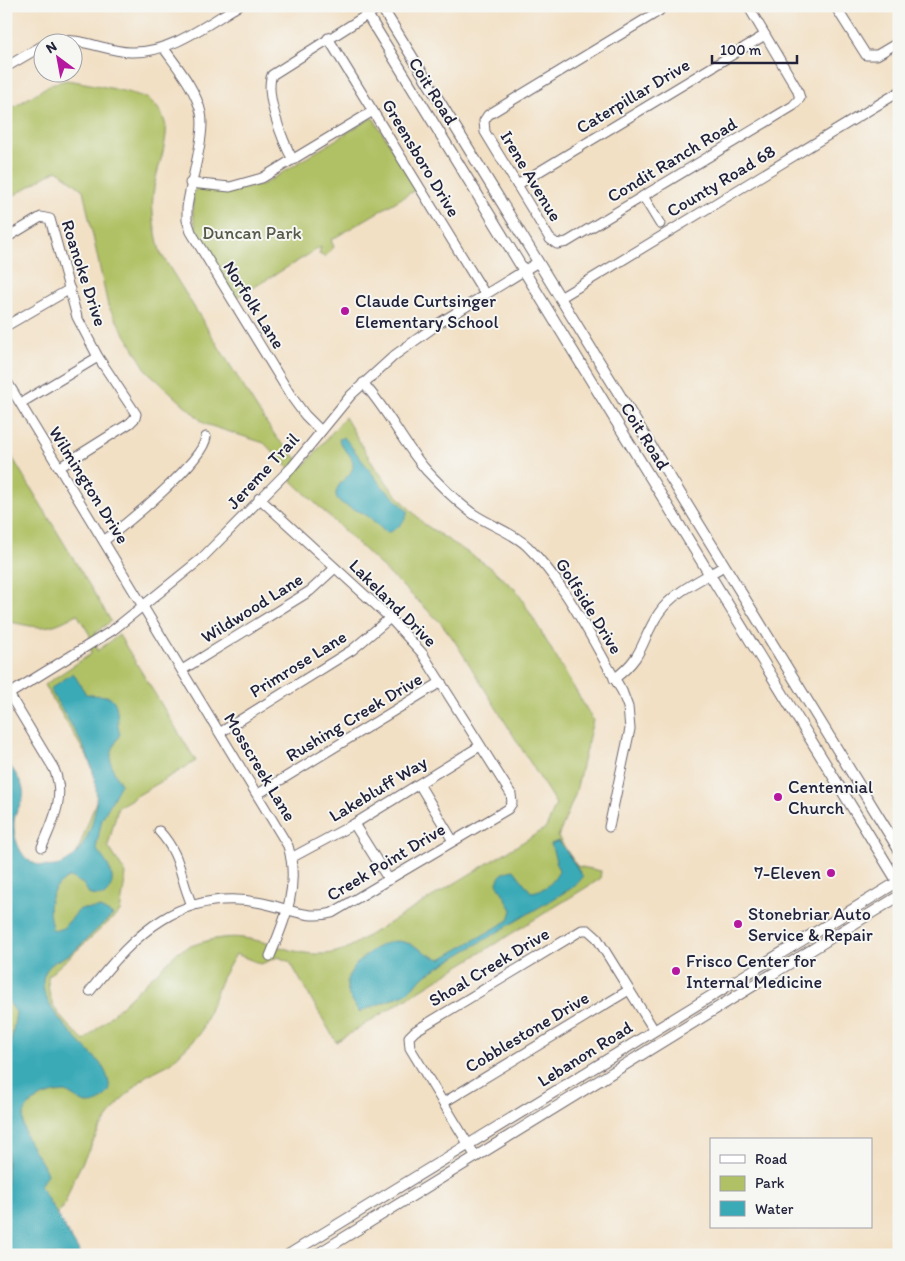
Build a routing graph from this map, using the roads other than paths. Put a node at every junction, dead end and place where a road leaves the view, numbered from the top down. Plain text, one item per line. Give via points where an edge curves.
1 (218, 6) edge
2 (238, 6) edge
3 (381, 6) edge
4 (663, 6) edge
5 (748, 6) edge
6 (835, 6) edge
7 (365, 10) edge
8 (224, 15) junction
9 (765, 35) junction
10 (328, 38) junction
11 (82, 42) edge
12 (899, 42) edge
13 (163, 47) junction
14 (32, 52) edge
15 (6, 67) edge
16 (899, 92) edge
17 (436, 96) junction
18 (422, 104) junction
19 (373, 111) junction
20 (293, 160) junction
21 (190, 183) junction
22 (517, 185) junction
23 (643, 196) junction
24 (660, 224) dead end
25 (6, 238) edge
26 (558, 244) joint
27 (538, 262) junction
28 (524, 270) junction
29 (70, 289) junction
30 (485, 294) junction
31 (560, 298) junction
32 (6, 326) edge
33 (98, 357) junction
34 (602, 368) junction
35 (589, 376) junction
36 (6, 380) edge
37 (363, 383) junction
38 (21, 403) junction
39 (321, 431) junction
40 (206, 437) dead end
41 (60, 467) junction
42 (259, 498) junction
43 (105, 540) junction
44 (724, 566) junction
45 (335, 568) junction
46 (710, 574) junction
47 (144, 607) junction
48 (390, 618) junction
49 (778, 654) junction
50 (764, 662) junction
51 (182, 670) junction
52 (614, 679) junction
53 (441, 682) junction
54 (7, 693) edge
55 (220, 732) junction
56 (480, 746) junction
57 (844, 760) junction
58 (829, 769) junction
59 (419, 784) junction
60 (258, 794) junction
61 (512, 801) joint
62 (354, 824) junction
63 (609, 827) dead end
64 (159, 831) dead end
65 (454, 841) junction
66 (42, 847) dead end
67 (899, 850) edge
68 (291, 858) junction
69 (389, 880) junction
70 (898, 882) edge
71 (899, 896) edge
72 (192, 905) junction
73 (288, 911) junction
74 (801, 941) junction
75 (808, 953) junction
76 (270, 956) dead end
77 (629, 990) junction
78 (90, 991) dead end
79 (654, 1030) junction
80 (662, 1042) junction
81 (443, 1103) junction
82 (468, 1144) junction
83 (476, 1157) junction
84 (346, 1219) junction
85 (354, 1232) junction
86 (288, 1255) edge
87 (316, 1255) edge

1 - 8 street
2 - 8 street
3 - 7 street
3 - 17 main road, Coit Road
4 - 22 street, Irene Avenue via 488,115 484,122 485,132
5 - 9 street
6 - 12 street via 861,50 868,56 878,55
7 - 10 street
7 - 18 main road, Coit Road
8 - 13 street
9 - 22 street, Caterpillar Drive
9 - 23 street, Condit Ranch Road via 800,98 793,106
10 - 19 street, Greensboro Drive
10 - 20 street via 277,70 271,78 279,132
11 - 13 street via 129,52
13 - 21 street, Norfolk Lane via 187,82 201,111 201,129
14 - 15 street
16 - 31 street, County Road 68
17 - 18 main road
17 - 27 main road, Coit Road
18 - 28 main road, Coit Road
19 - 20 street
19 - 30 street, Greensboro Drive
20 - 21 street via 262,178 239,186
21 - 39 street, Norfolk Lane via 186,214 191,232 297,406
22 - 26 street, Irene Avenue via 550,239
23 - 24 street
23 - 26 street, Condit Ranch Road via 567,242
25 - 29 street, Roanoke Drive via 47,217 54,227
27 - 28 street, Jereme Trail
27 - 31 main road, Coit Road
28 - 30 street, Jereme Trail
28 - 35 main road, Coit Road
29 - 32 street
29 - 33 street, Roanoke Drive via 77,316
30 - 37 street, Jereme Trail via 413,341
31 - 34 main road, Coit Road
33 - 38 street
33 - 41 street, Roanoke Drive via 136,416
34 - 35 main road
34 - 44 main road, Coit Road
35 - 46 main road, Coit Road
36 - 38 street, Wilmington Drive
37 - 39 street, Jereme Trail
37 - 52 street, Golfside Drive via 380,402 409,449 448,492 471,512 525,544 542,562 561,588
38 - 41 street, Wilmington Drive
39 - 42 street, Jereme Trail via 292,467
40 - 43 street via 197,457 149,504
41 - 43 street, Wilmington Drive
42 - 45 street, Lakeland Drive
42 - 47 street, Jereme Trail via 207,553
43 - 47 street, Wilmington Drive
44 - 46 street
44 - 49 main road, Coit Road
45 - 48 street, Lakeland Drive
45 - 51 street, Wildwood Lane via 310,591
46 - 50 main road, Coit Road
46 - 52 street via 669,601 658,614 631,666
47 - 51 street, Mosscreek Lane
47 - 54 street, Jereme Trail via 94,643
48 - 53 street, Lakeland Drive via 422,652
48 - 55 street, Primrose Lane via 352,650
49 - 50 main road
49 - 57 main road, Coit Road
50 - 58 main road, Coit Road
51 - 55 street, Mosscreek Lane
52 - 63 street, Golfside Drive via 628,707 630,729
53 - 56 street, Lakeland Drive
53 - 60 street, Rushing Creek Drive
54 - 66 street via 54,769 59,783 57,813
55 - 60 street, Mosscreek Lane
56 - 59 street, Lakebluff Way
56 - 61 street, Lakeland Drive
57 - 58 main road
57 - 67 main road, Coit Road
58 - 70 main road, Coit Road
59 - 62 street, Lakebluff Way
59 - 65 street
60 - 68 street, Mosscreek Lane via 288,846
61 - 65 street, Creek Point Drive via 508,809
62 - 68 street, Lakebluff Way
62 - 69 street
64 - 72 street via 176,854
65 - 69 street, Creek Point Drive
68 - 73 street, Mosscreek Lane via 293,881
69 - 73 street, Creek Point Drive via 332,913 309,916
70 - 74 main road, Lebanon Road
71 - 75 main road, Lebanon Road
72 - 73 street, Creek Point Drive via 239,900
72 - 78 street, Creek Point Drive via 145,930 128,945
73 - 76 street, Mosscreek Lane
74 - 75 main road
74 - 79 main road, Lebanon Road
75 - 80 main road, Lebanon Road
77 - 79 street
77 - 81 street, Cobblestone Drive
77 - 81 street, Shoal Creek Drive via 597,938 588,930 582,930 415,1031 409,1038 410,1048
79 - 80 main road
79 - 82 main road, Lebanon Road
80 - 83 main road, Lebanon Road
81 - 82 street
82 - 83 street
82 - 84 main road, Lebanon Road
83 - 85 main road, Lebanon Road
84 - 85 main road
84 - 86 main road, Lebanon Road
85 - 87 main road, Lebanon Road

